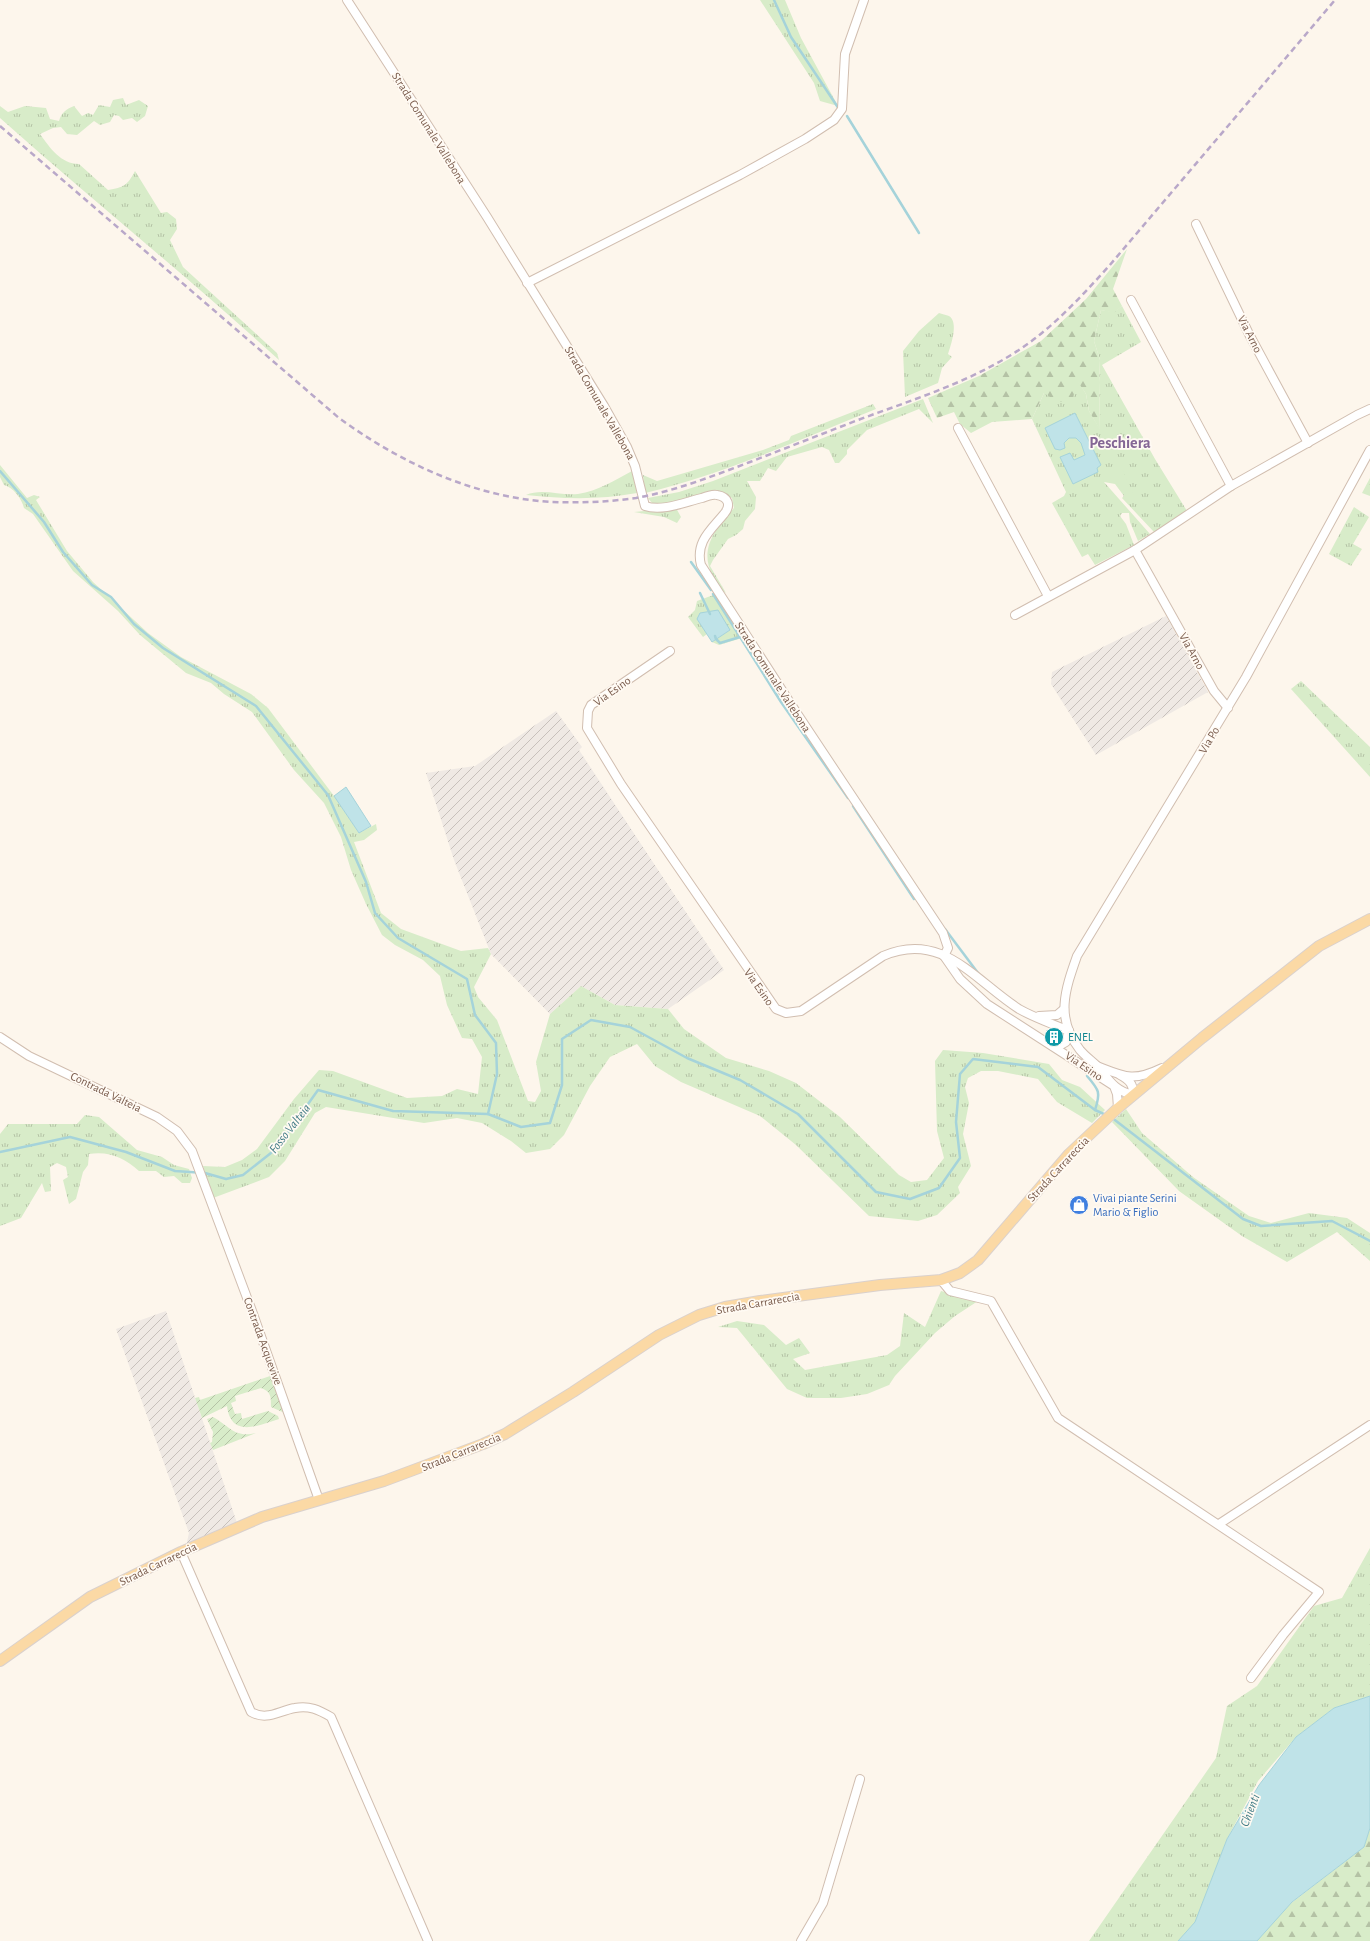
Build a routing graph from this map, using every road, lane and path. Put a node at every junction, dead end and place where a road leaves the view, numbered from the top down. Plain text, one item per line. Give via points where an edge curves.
1 (347, 0) edge
2 (864, 0) edge
3 (1196, 224) dead end
4 (527, 283) junction
5 (1131, 300) dead end
6 (1370, 409) edge
7 (958, 428) dead end
8 (1308, 443) junction
9 (1370, 450) edge
10 (1231, 486) junction
11 (1135, 550) junction
12 (1048, 596) junction
13 (1015, 615) dead end
14 (670, 651) dead end
15 (1228, 708) junction
16 (1370, 919) edge
17 (944, 956) junction
18 (1064, 1009) junction
19 (1034, 1016) junction
20 (1069, 1032) junction
21 (0, 1037) edge
22 (1053, 1046) junction
23 (1170, 1064) junction
24 (1097, 1066) junction
25 (1120, 1075) junction
26 (1114, 1086) junction
27 (1133, 1095) junction
28 (1117, 1109) junction
29 (204, 1184) joint
30 (941, 1280) junction
31 (1370, 1426) edge
32 (319, 1500) junction
33 (1219, 1524) junction
34 (181, 1552) junction
35 (0, 1661) edge
36 (1251, 1678) dead end
37 (860, 1779) dead end
38 (428, 1941) edge
39 (801, 1941) edge

1 - 4 street, Strada Comunale Vallebona
2 - 4 street via 845,54 842,110 834,120 740,175
3 - 8 street, Via Arno via 1249,334
4 - 17 street, Strada Comunale Vallebona via 627,447 639,476 645,506 665,507 717,494 726,498 728,510 700,545 701,565 943,933 948,948
5 - 10 street
6 - 8 street
7 - 12 street
8 - 10 street
9 - 15 street, Via Po
10 - 11 street
11 - 12 street
11 - 15 street, Via Arno via 1214,691
12 - 13 street
14 - 17 street, Via Esino via 591,705 588,711 588,728 621,784 771,1005 780,1012 801,1011 894,951 915,948
15 - 18 street, Via Po via 1077,956 1065,992
16 - 23 main road, Strada Carrareccia via 1319,946
17 - 19 street via 961,964 1001,997
17 - 22 street, Via Esino via 960,979 987,1004
18 - 19 street via 1052,1016
18 - 20 street, Via Po
19 - 20 street
20 - 22 street via 1066,1042
20 - 24 street via 1080,1050
21 - 29 street, Contrada Valteia via 29,1056 157,1117 177,1131 185,1140
22 - 26 street, Via Esino
23 - 25 street via 1141,1077
23 - 27 main road, Strada Carrareccia
24 - 25 street
24 - 26 street
25 - 27 street via 1130,1081 1134,1090
26 - 27 street
26 - 28 street, Via Esino
27 - 28 main road, Strada Carrareccia
28 - 30 main road, Strada Carrareccia via 1069,1154 978,1260 960,1273
29 - 32 street, Contrada Acquevive
30 - 32 main road, Strada Carrareccia via 880,1285 760,1301 699,1315 659,1335 505,1434 384,1481
30 - 33 street via 950,1291 991,1301 1058,1418
31 - 33 street
32 - 34 main road, Strada Carrareccia via 262,1517
33 - 36 street via 1320,1592
34 - 35 main road, Strada Carrareccia via 90,1597
34 - 38 street via 251,1712 264,1717 308,1707 331,1716
37 - 39 street via 823,1903

